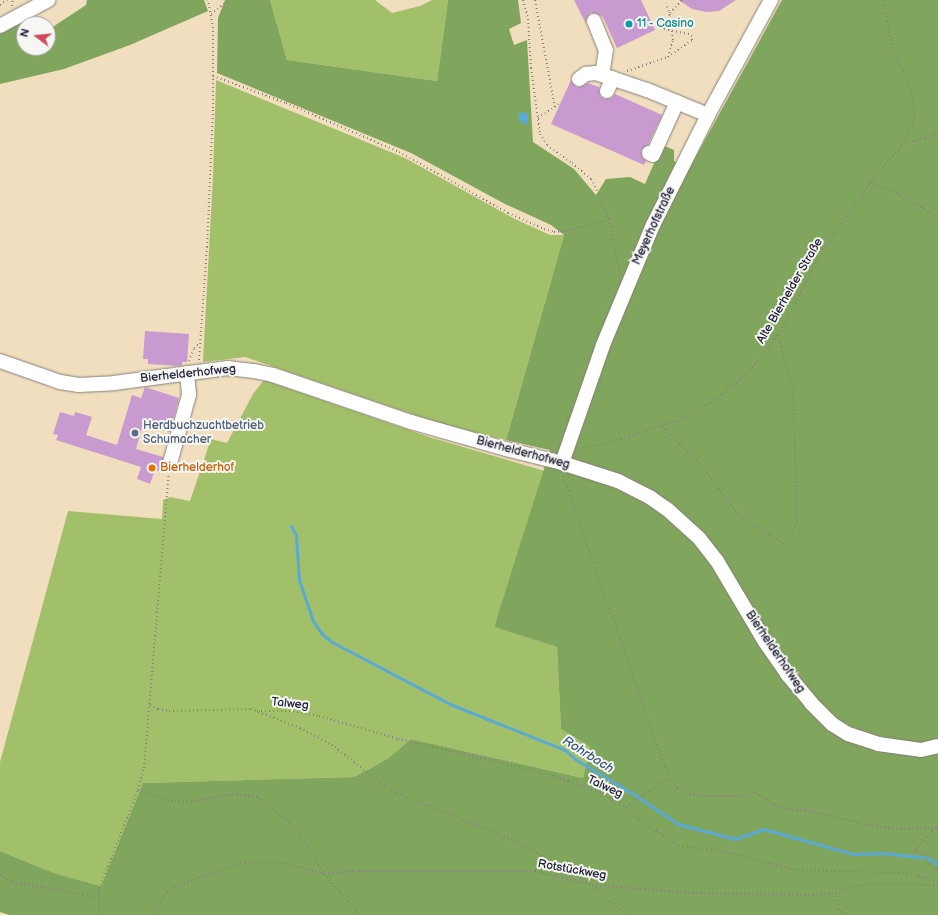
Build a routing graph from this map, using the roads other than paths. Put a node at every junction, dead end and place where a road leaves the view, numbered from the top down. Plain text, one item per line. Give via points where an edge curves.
1 (48, 0) edge
2 (771, 0) edge
3 (594, 21) dead end
4 (0, 26) edge
5 (579, 79) dead end
6 (610, 81) junction
7 (677, 102) junction
8 (708, 115) junction
9 (649, 153) dead end
10 (0, 361) edge
11 (190, 369) junction
12 (170, 462) road end
13 (562, 463) junction
14 (938, 746) edge

1 - 4 street
2 - 8 street, Meyerhofstraße
3 - 6 street via 606,50
5 - 6 street via 591,73
6 - 7 street
7 - 8 street
7 - 9 street via 663,128 653,155
8 - 13 street, Meyerhofstraße via 626,286
10 - 11 street, Bierhelderhofweg via 60,382 79,385 114,383
11 - 12 street via 189,396
11 - 13 street, Bierhelderhofweg via 240,369 267,373 426,426
13 - 14 street, Bierhelderhofweg via 602,474 634,489 667,509 688,527 717,561 787,674 811,704 832,724 852,736 878,744 921,750

